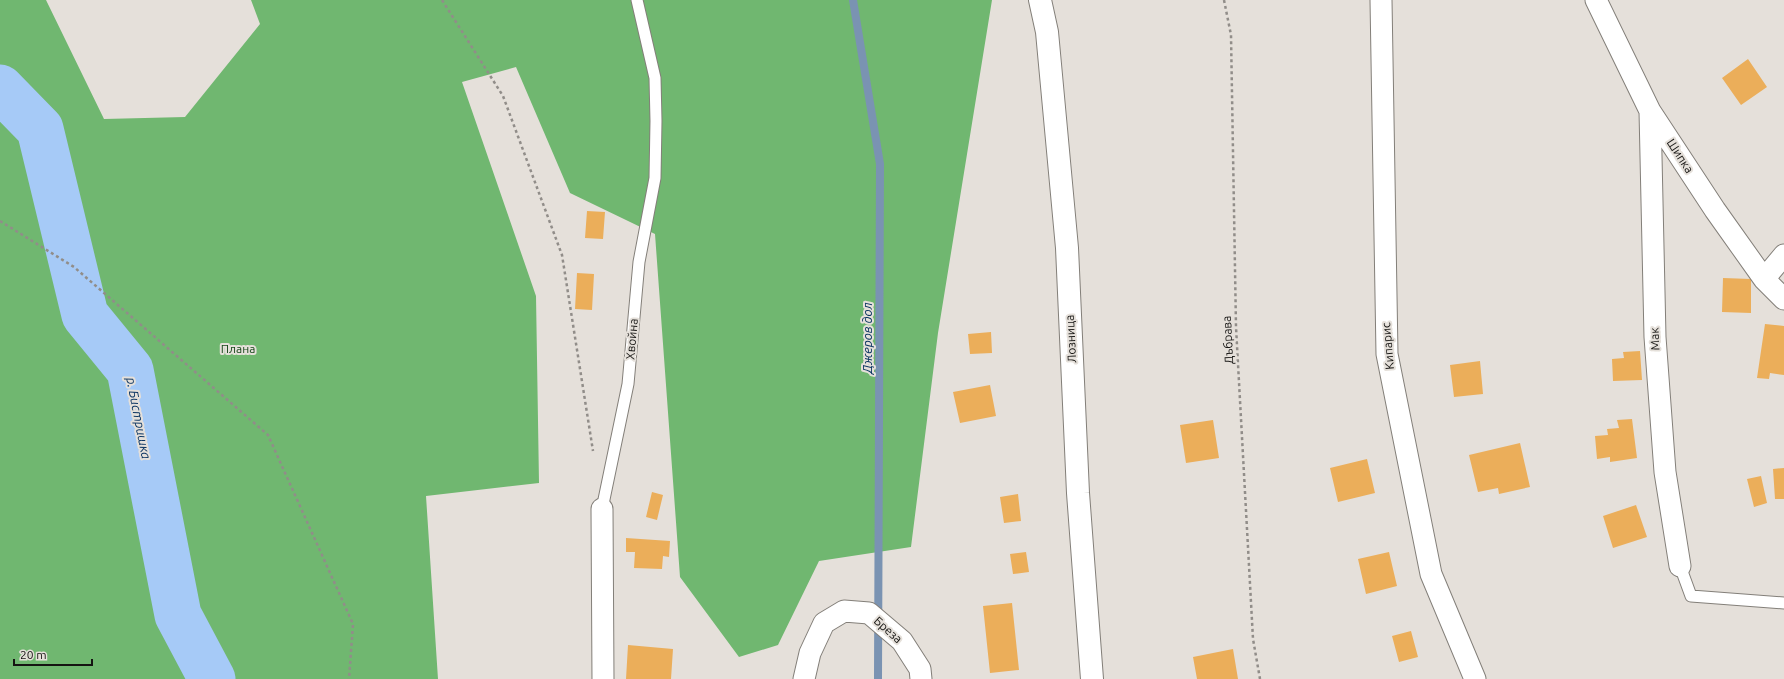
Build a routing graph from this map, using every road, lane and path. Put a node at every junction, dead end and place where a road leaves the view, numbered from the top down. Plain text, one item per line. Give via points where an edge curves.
1 (442, 0) edge
2 (637, 0) edge
3 (1040, 0) edge
4 (1224, 0) edge
5 (1381, 0) edge
6 (1596, 0) edge
7 (1650, 111) junction
8 (0, 221) edge
9 (1784, 255) edge
10 (1764, 279) junction
11 (1784, 299) edge
12 (594, 455) dead end
13 (602, 509) joint
14 (1680, 566) joint
15 (1784, 603) edge
16 (349, 679) edge
17 (602, 679) edge
18 (804, 679) edge
19 (921, 679) edge
20 (1092, 679) edge
21 (1260, 679) edge
22 (1475, 679) edge

1 - 12 path via 503,96 562,255
2 - 13 lane, Хвойна via 655,78 655,178 639,262 628,384
3 - 20 street, Лозница via 1047,32 1067,248 1078,493
4 - 21 path, Дъбрава via 1231,35 1236,327 1253,639
5 - 22 street, Кипарис via 1387,354 1431,574
6 - 7 street, Шипка
7 - 10 street, Шипка
7 - 14 street, Мак via 1655,345 1665,472
8 - 16 path via 74,266 268,435 353,624
9 - 10 street
10 - 11 street, Шипка
13 - 17 street, Хвойна
14 - 15 lane via 1691,596
18 - 19 street, Бреза via 810,653 824,623 844,611 869,613 902,641 920,669

